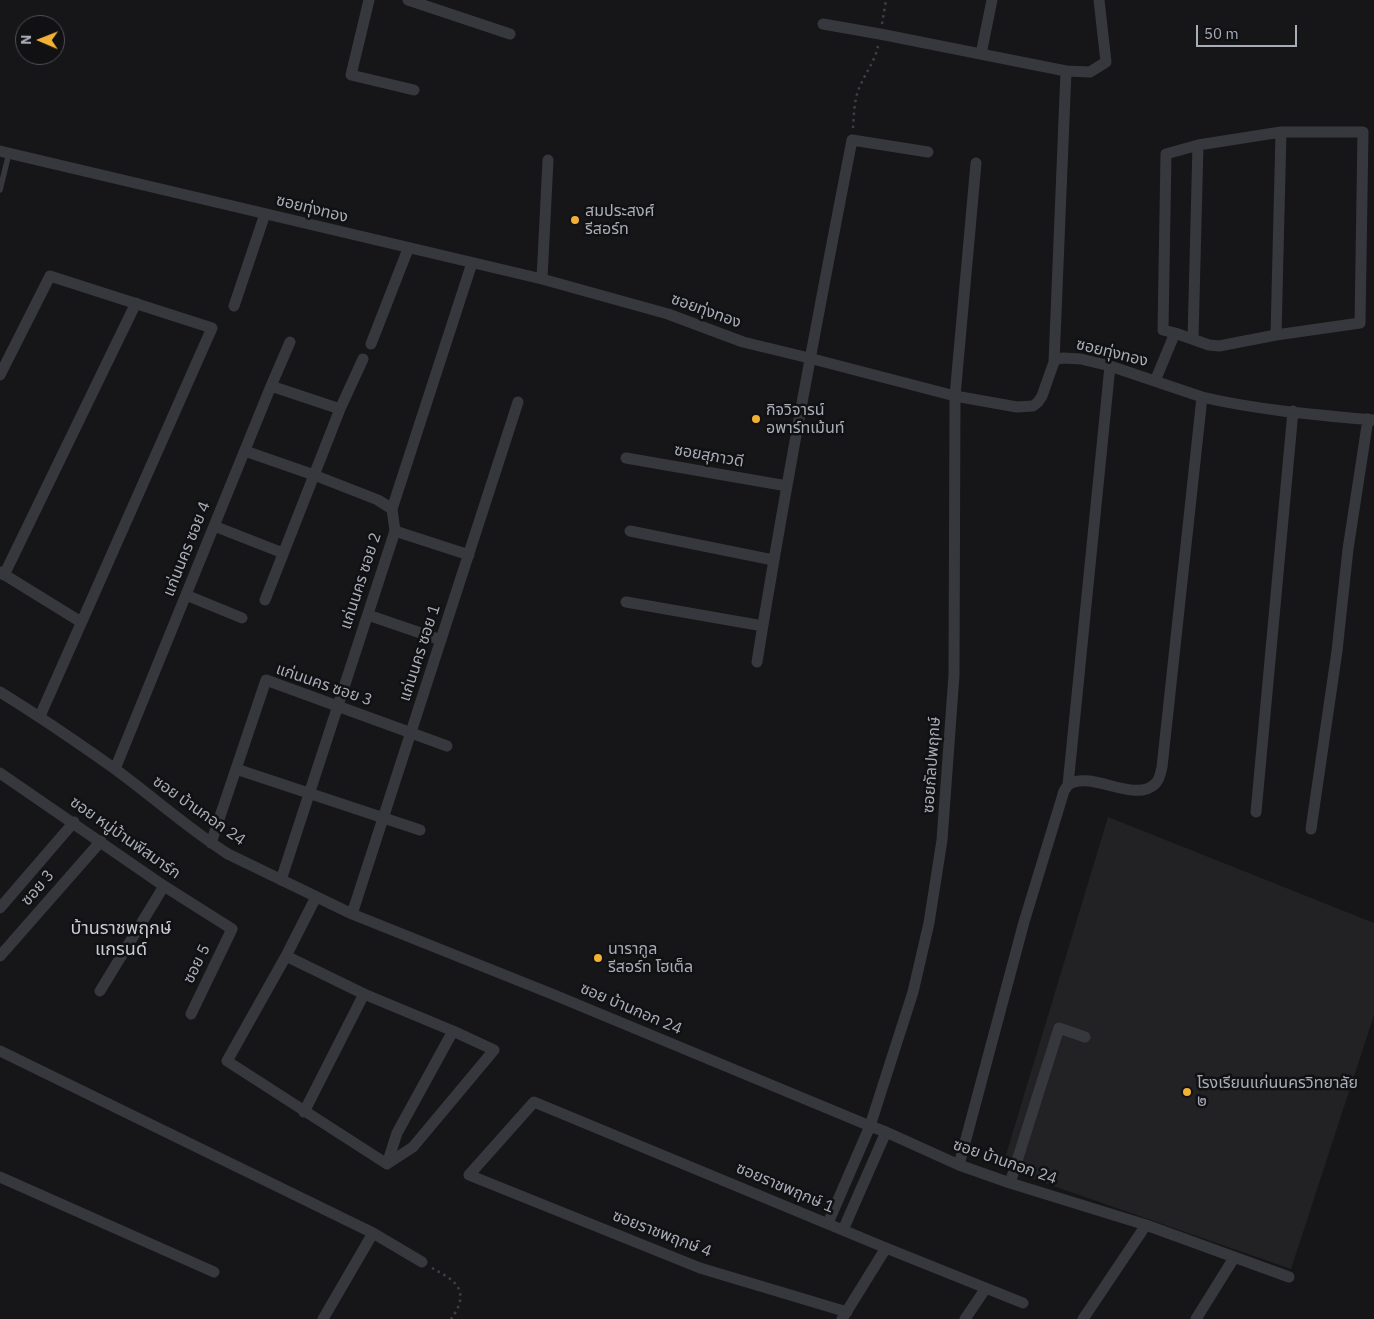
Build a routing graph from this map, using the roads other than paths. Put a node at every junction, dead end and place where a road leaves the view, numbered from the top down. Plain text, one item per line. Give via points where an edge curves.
1 (369, 0) edge
2 (408, 0) edge
3 (992, 0) edge
4 (1099, 0) edge
5 (823, 24) dead end
6 (510, 34) dead end
7 (981, 54) junction
8 (1066, 70) junction
9 (414, 90) dead end
10 (1281, 132) junction
11 (1198, 146) junction
12 (4, 152) edge
13 (928, 152) dead end
14 (548, 160) dead end
15 (976, 163) dead end
16 (0, 190) edge
17 (265, 214) junction
18 (408, 249) junction
19 (472, 263) junction
20 (542, 279) junction
21 (136, 304) junction
22 (234, 306) dead end
23 (1175, 333) junction
24 (1276, 335) junction
25 (1193, 339) junction
26 (290, 342) dead end
27 (371, 344) dead end
28 (809, 358) junction
29 (363, 359) dead end
30 (1054, 362) junction
31 (1110, 366) junction
32 (0, 375) edge
33 (1155, 381) junction
34 (271, 386) junction
35 (955, 396) junction
36 (1202, 397) junction
37 (518, 402) dead end
38 (340, 409) junction
39 (1293, 411) junction
40 (1371, 420) edge
41 (245, 451) junction
42 (626, 458) dead end
43 (314, 475) junction
44 (787, 486) junction
45 (392, 509) junction
46 (214, 526) junction
47 (395, 531) junction
48 (630, 531) dead end
49 (283, 553) junction
50 (469, 555) junction
51 (773, 560) junction
52 (2, 574) edge
53 (186, 595) junction
54 (265, 600) dead end
55 (626, 602) dead end
56 (368, 615) junction
57 (242, 618) dead end
58 (81, 622) junction
59 (763, 626) junction
60 (441, 640) junction
61 (757, 662) dead end
62 (0, 692) edge
63 (338, 706) junction
64 (40, 716) junction
65 (411, 733) junction
66 (447, 746) dead end
67 (115, 769) junction
68 (236, 769) junction
69 (0, 773) edge
70 (1068, 785) junction
71 (309, 794) junction
72 (1256, 812) dead end
73 (384, 818) junction
74 (74, 822) junction
75 (1311, 829) dead end
76 (420, 830) dead end
77 (101, 842) junction
78 (211, 843) junction
79 (281, 880) junction
80 (164, 886) junction
81 (316, 897) junction
82 (0, 908) edge
83 (352, 914) junction
84 (232, 929) joint
85 (0, 956) edge
86 (286, 956) junction
87 (100, 991) dead end
88 (364, 994) junction
89 (191, 1014) dead end
90 (453, 1031) junction
91 (1085, 1037) dead end
92 (0, 1051) edge
93 (534, 1102) joint
94 (304, 1112) junction
95 (870, 1126) junction
96 (886, 1132) junction
97 (387, 1164) junction
98 (959, 1165) junction
99 (0, 1177) edge
100 (1010, 1183) junction
101 (828, 1223) junction
102 (1146, 1225) junction
103 (843, 1230) junction
104 (373, 1233) junction
105 (886, 1248) junction
106 (1234, 1258) junction
107 (422, 1262) road end
108 (214, 1272) dead end
109 (1289, 1277) dead end
110 (986, 1288) junction
111 (1023, 1303) dead end
112 (844, 1315) edge
113 (323, 1319) edge
114 (964, 1319) edge
115 (1083, 1319) edge
116 (1196, 1319) edge

1 - 9 street via 351,75
2 - 6 street
3 - 7 street
4 - 8 street via 1106,62 1090,72
5 - 7 street
7 - 8 street
8 - 30 street
10 - 11 street
10 - 24 street
10 - 24 street via 1363,132 1360,323
11 - 23 street via 1166,154 1164,330
11 - 25 street
12 - 16 lane
12 - 17 street, ซอยทุ่งทอง
13 - 28 street via 852,140
14 - 20 street
15 - 35 street, ซอยกัลปพฤกษ์
17 - 18 street, ซอยทุ่งทอง
17 - 22 street
18 - 19 street, ซอยทุ่งทอง
18 - 27 street
19 - 20 street, ซอยทุ่งทอง
19 - 45 street, แก่นนคร ซอย 2
20 - 28 street, ซอยทุ่งทอง via 668,314 743,342
21 - 32 street via 50,276
21 - 52 street
21 - 58 street via 212,328
23 - 25 street
23 - 33 street
24 - 25 street via 1219,346
26 - 34 street, แก่นนคร ซอย 4
28 - 35 street, ซอยทุ่งทอง
28 - 44 street
29 - 38 street
30 - 31 street, ซอยทุ่งทอง via 1072,358
30 - 35 street, ซอยทุ่งทอง via 1042,396 1032,406 1016,407
31 - 33 street, ซอยทุ่งทอง
31 - 70 street
33 - 36 street, ซอยทุ่งทอง
34 - 38 street
34 - 41 street, แก่นนคร ซอย 4
35 - 95 street, ซอยกัลปพฤกษ์ via 954,675 942,840 929,923 913,992
36 - 39 street, ซอยทุ่งทอง
36 - 70 street via 1162,766 1157,784 1147,790 1136,791 1088,781
37 - 50 street, แก่นนคร ซอย 1
38 - 43 street
39 - 40 street, ซอยทุ่งทอง
39 - 72 street
40 - 75 street via 1348,550
41 - 43 street
41 - 46 street, แก่นนคร ซอย 4
42 - 44 street, ซอยสุภาวดี
43 - 45 street via 378,500
43 - 49 street
44 - 51 street
45 - 47 street, แก่นนคร ซอย 2
46 - 49 street
46 - 53 street, แก่นนคร ซอย 4
47 - 50 street
47 - 56 street, แก่นนคร ซอย 2
48 - 51 street
49 - 54 street
50 - 60 street, แก่นนคร ซอย 1
51 - 59 street
52 - 58 street
53 - 57 street
53 - 67 street, แก่นนคร ซอย 4
55 - 59 street
56 - 60 street
56 - 63 street, แก่นนคร ซอย 2
58 - 64 street
59 - 61 street
60 - 65 street, แก่นนคร ซอย 1
62 - 64 street, ซอย บ้านกอก 24
63 - 65 street, แก่นนคร ซอย 3
63 - 68 street, แก่นนคร ซอย 3 via 266,680
63 - 71 street, แก่นนคร ซอย 2
64 - 67 street, ซอย บ้านกอก 24
65 - 66 street, แก่นนคร ซอย 3
65 - 73 street, แก่นนคร ซอย 1
67 - 78 street, ซอย บ้านกอก 24
68 - 71 street
68 - 78 street, แก่นนคร ซอย 3
69 - 74 street, ซอย หมู่บ้านพีสมาร์ก
70 - 98 street via 1024,922
71 - 73 street
71 - 79 street, แก่นนคร ซอย 2
73 - 76 street
73 - 83 street, แก่นนคร ซอย 1
74 - 77 street, ซอย หมู่บ้านพีสมาร์ก
74 - 82 street, ซอย 3
77 - 80 street, ซอย หมู่บ้านพีสมาร์ก
77 - 85 street, ซอย 3
78 - 79 street, ซอย บ้านกอก 24
79 - 81 street, ซอย บ้านกอก 24
80 - 84 street, ซอย หมู่บ้านพีสมาร์ก
80 - 87 street
81 - 83 street, ซอย บ้านกอก 24
81 - 86 street
83 - 95 street, ซอย บ้านกอก 24
84 - 89 street, ซอย 5
86 - 88 street
86 - 94 street via 227,1061
88 - 90 street
88 - 94 street
90 - 97 street via 397,1133
90 - 97 street via 494,1050 413,1147
91 - 100 street via 1059,1028
92 - 104 street
93 - 101 street, ซอยราชพฤกษ์ 1
93 - 112 street, ซอยราชพฤกษ์ 4 via 469,1175 700,1268
94 - 97 street
95 - 96 street, ซอย บ้านกอก 24
95 - 101 street, ซอยกัลปพฤกษ์
96 - 98 street, ซอย บ้านกอก 24
96 - 103 street
98 - 100 street, ซอย บ้านกอก 24
99 - 108 street
100 - 102 street, ซอย บ้านกอก 24
101 - 103 street, ซอยราชพฤกษ์ 1
102 - 106 street, ซอย บ้านกอก 24
102 - 115 street
103 - 105 street, ซอยราชพฤกษ์ 1
104 - 107 street
104 - 113 street
105 - 110 street, ซอยราชพฤกษ์ 1
105 - 112 street
106 - 109 street, ซอย บ้านกอก 24
106 - 116 street
110 - 111 street, ซอยราชพฤกษ์ 1
110 - 114 street

